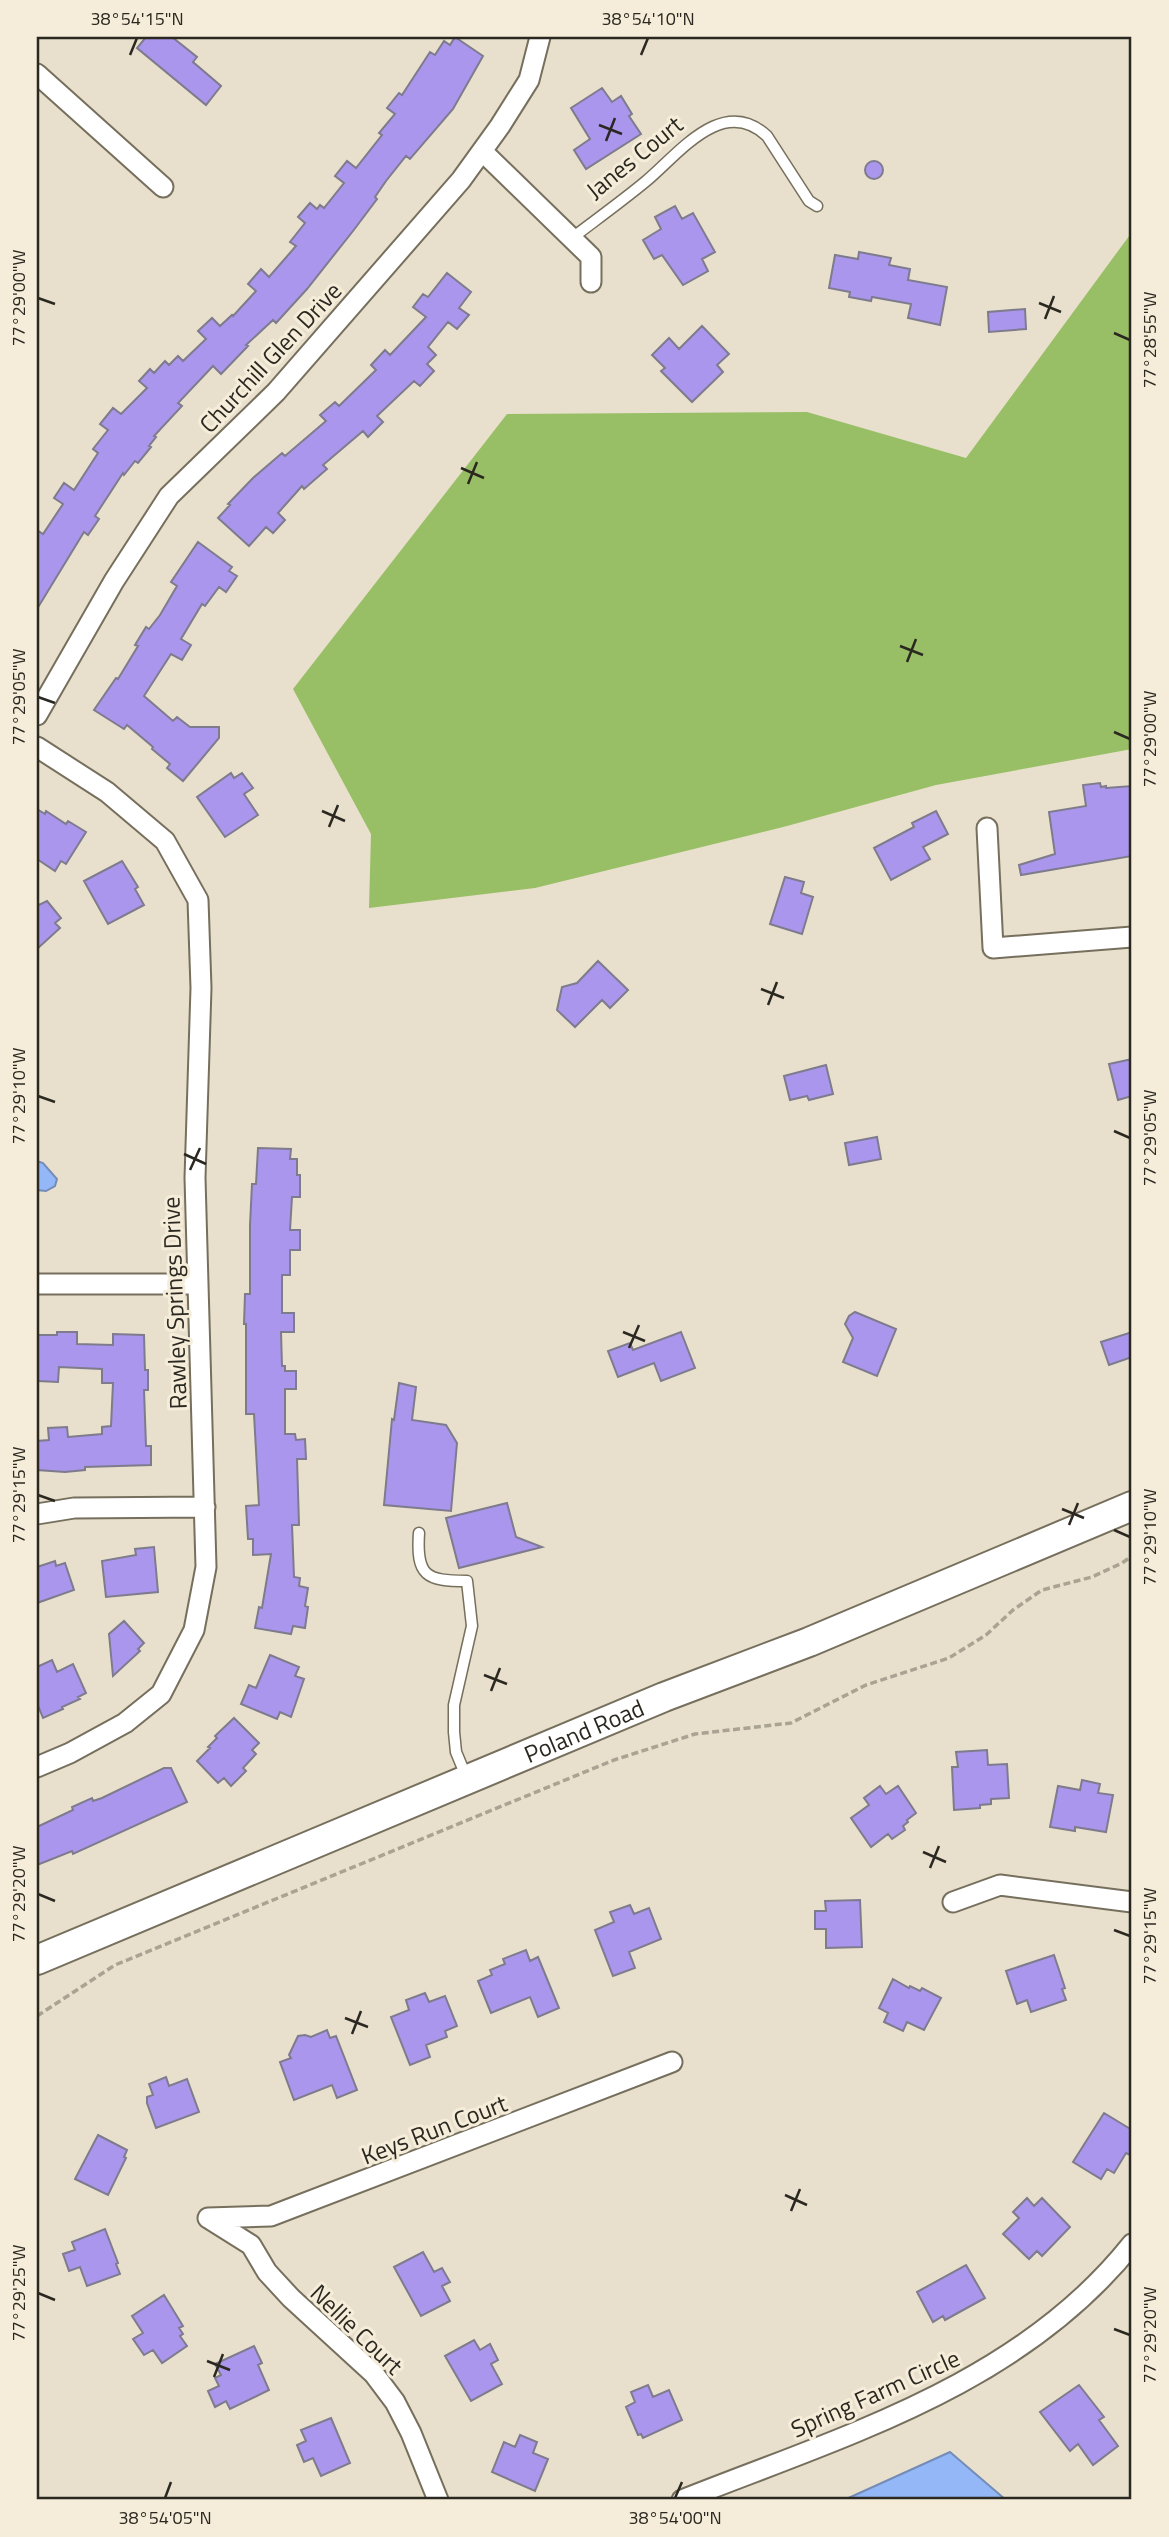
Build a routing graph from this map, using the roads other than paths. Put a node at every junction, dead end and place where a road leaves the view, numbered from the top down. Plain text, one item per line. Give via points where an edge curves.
1 (540, 37) edge
2 (37, 74) edge
3 (482, 151) junction
4 (163, 187) dead end
5 (817, 206) dead end
6 (572, 238) junction
7 (591, 282) dead end
8 (37, 715) edge
9 (37, 747) edge
10 (986, 828) dead end
11 (1132, 937) edge
12 (37, 1284) edge
13 (198, 1284) junction
14 (1132, 1506) edge
15 (205, 1507) junction
16 (37, 1514) edge
17 (419, 1533) dead end
18 (37, 1767) edge
19 (468, 1780) junction
20 (953, 1902) dead end
21 (1132, 1902) edge
22 (37, 1960) edge
23 (672, 2062) dead end
24 (208, 2218) joint
25 (1132, 2244) edge
26 (438, 2500) edge
27 (682, 2500) edge

1 - 3 street, Churchill Glen Drive via 529,80
2 - 4 street
3 - 6 street
3 - 8 street, Churchill Glen Drive via 276,392 169,496
5 - 6 lane, Janes Court via 759,128 736,121 720,123 700,134
6 - 7 street via 591,257
9 - 13 street, Rawley Springs Drive via 107,792 165,841 198,900
10 - 11 street via 993,948
12 - 13 street
13 - 15 street, Rawley Springs Drive
14 - 19 street, Poland Road
15 - 16 street via 74,1508
15 - 18 street, Rawley Springs Drive via 206,1567 194,1630 161,1694 125,1723
17 - 19 lane via 418,1554 424,1572 441,1581 467,1581 472,1626 454,1704 454,1732 456,1752
19 - 22 street, Poland Road
20 - 21 street via 1000,1885
23 - 24 street, Keys Run Court via 271,2217
24 - 26 street, Nellie Court via 251,2245 291,2298 374,2374 411,2433
25 - 27 street, Spring Farm Circle via 1048,2326 969,2380 922,2404

